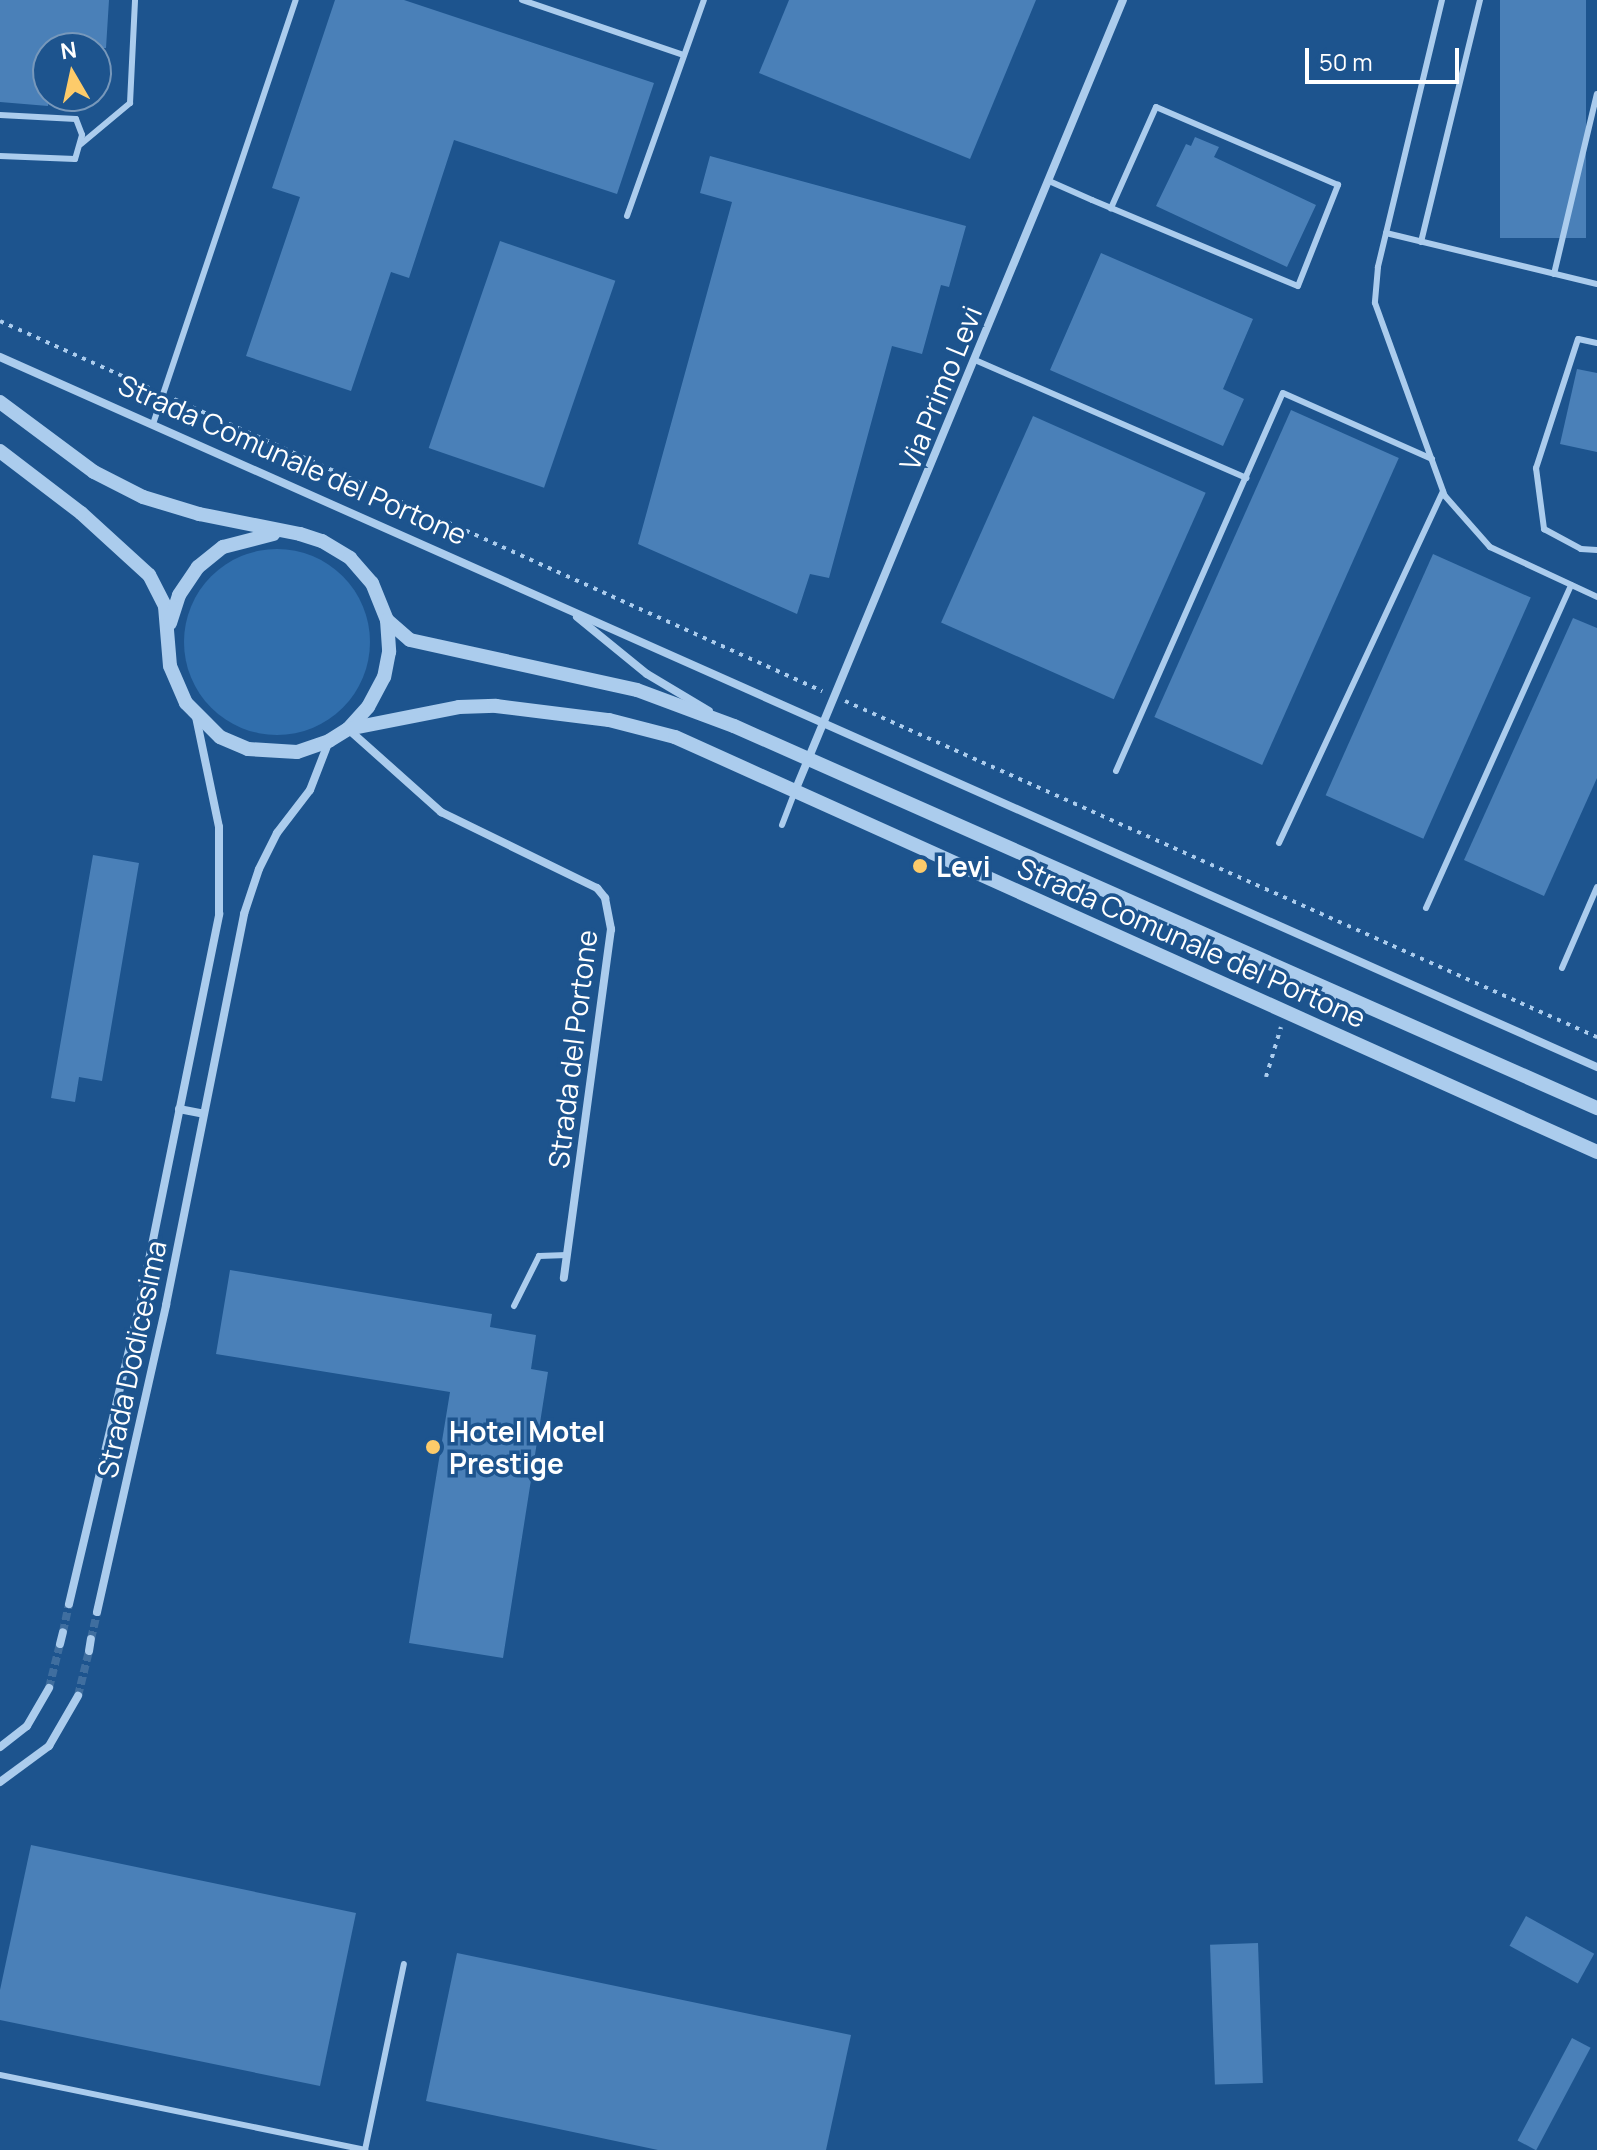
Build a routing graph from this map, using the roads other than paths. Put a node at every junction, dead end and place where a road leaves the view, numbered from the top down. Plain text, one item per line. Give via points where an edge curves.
1 (135, 0) edge
2 (296, 0) edge
3 (522, 0) edge
4 (704, 0) edge
5 (1123, 0) edge
6 (1442, 0) edge
7 (1480, 0) edge
8 (684, 55) junction
9 (1597, 94) edge
10 (0, 115) edge
11 (81, 144) junction
12 (0, 156) edge
13 (1049, 181) junction
14 (1111, 208) junction
15 (627, 216) dead end
16 (1386, 233) junction
17 (1421, 242) junction
18 (1554, 274) junction
19 (1597, 284) edge
20 (1597, 343) edge
21 (0, 357) edge
22 (975, 360) junction
23 (0, 402) edge
24 (153, 424) junction
25 (0, 451) edge
26 (1432, 459) junction
27 (1246, 478) junction
28 (1443, 490) junction
29 (282, 532) junction
30 (1597, 550) edge
31 (1571, 585) junction
32 (1597, 597) edge
33 (565, 607) junction
34 (387, 620) junction
35 (169, 626) junction
36 (196, 717) junction
37 (825, 724) junction
38 (734, 726) junction
39 (348, 729) junction
40 (329, 741) junction
41 (809, 759) junction
42 (1116, 771) dead end
43 (795, 791) junction
44 (782, 825) dead end
45 (1279, 843) dead end
46 (1597, 887) edge
47 (1426, 908) dead end
48 (1562, 968) dead end
49 (1597, 1067) edge
50 (1597, 1108) edge
51 (179, 1109) junction
52 (204, 1114) junction
53 (1597, 1152) edge
54 (567, 1255) junction
55 (564, 1278) dead end
56 (514, 1306) dead end
57 (69, 1604) tunnel mouth
58 (97, 1612) tunnel mouth
59 (63, 1632) tunnel mouth
60 (91, 1639) tunnel mouth
61 (60, 1644) tunnel mouth
62 (89, 1651) tunnel mouth
63 (49, 1688) tunnel mouth
64 (78, 1696) tunnel mouth
65 (0, 1747) edge
66 (0, 1782) edge
67 (404, 1964) dead end
68 (0, 2075) edge

1 - 11 lane via 130,103
2 - 24 lane
3 - 8 lane
4 - 8 lane
5 - 13 street, Via Primo Levi
6 - 16 lane
7 - 17 lane
8 - 15 lane
9 - 18 lane
10 - 11 lane via 76,119
11 - 12 lane via 75,159
13 - 14 lane
13 - 22 street, Via Primo Levi
14 - 14 lane via 1298,286 1338,185 1156,107
16 - 17 lane
16 - 26 lane via 1375,303
17 - 18 lane
18 - 19 lane
20 - 30 lane via 1578,339 1536,468 1544,529 1581,549
21 - 24 street, Strada Comunale del Portone
22 - 27 lane
22 - 37 street, Via Primo Levi
23 - 29 street, Strada Comunale del Portone via 94,472 143,497
24 - 33 street, Strada Comunale del Portone
25 - 35 street, Strada Comunale del Portone via 81,513 149,575
26 - 27 lane via 1283,393
26 - 28 lane
27 - 42 lane
28 - 31 lane via 1490,547
28 - 45 lane
29 - 34 street, Strada Comunale del Portone via 322,541 350,558 372,583
29 - 35 street, Strada Comunale del Portone via 223,547 198,567 179,595
31 - 32 lane
31 - 47 lane
33 - 37 street, Strada Comunale del Portone
33 - 38 street, Strada Comunale del Portone via 647,674
34 - 38 street, Strada Comunale del Portone via 410,640 625,687
34 - 39 street, Strada Comunale del Portone via 384,677
35 - 36 street, Strada Comunale del Portone via 170,666
36 - 40 street, Strada Comunale del Portone via 220,737 269,753 297,752
36 - 51 street, Strada Dodicesima via 219,827 219,914
37 - 41 street, Via Primo Levi
37 - 49 street, Strada Comunale del Portone
38 - 41 street, Strada Comunale del Portone
39 - 40 street, Strada Comunale del Portone
39 - 43 street, Strada Comunale del Portone via 459,707 537,708 675,737
39 - 54 street, Strada del Portone via 441,812 597,888 605,898 611,929
40 - 52 street, Strada Dodicesima via 310,790 277,833 259,869 244,914
41 - 43 street, Via Primo Levi
41 - 50 street, Strada Comunale del Portone
43 - 44 lane
43 - 53 street, Strada Comunale del Portone
46 - 48 lane
51 - 52 street
51 - 57 street, Strada Dodicesima via 141,1299
52 - 58 street, Strada Dodicesima
54 - 55 street, Strada del Portone
54 - 56 lane via 539,1256
59 - 61 street
60 - 62 street
63 - 65 street via 27,1726
64 - 66 street via 49,1746
67 - 68 lane via 365,2150

